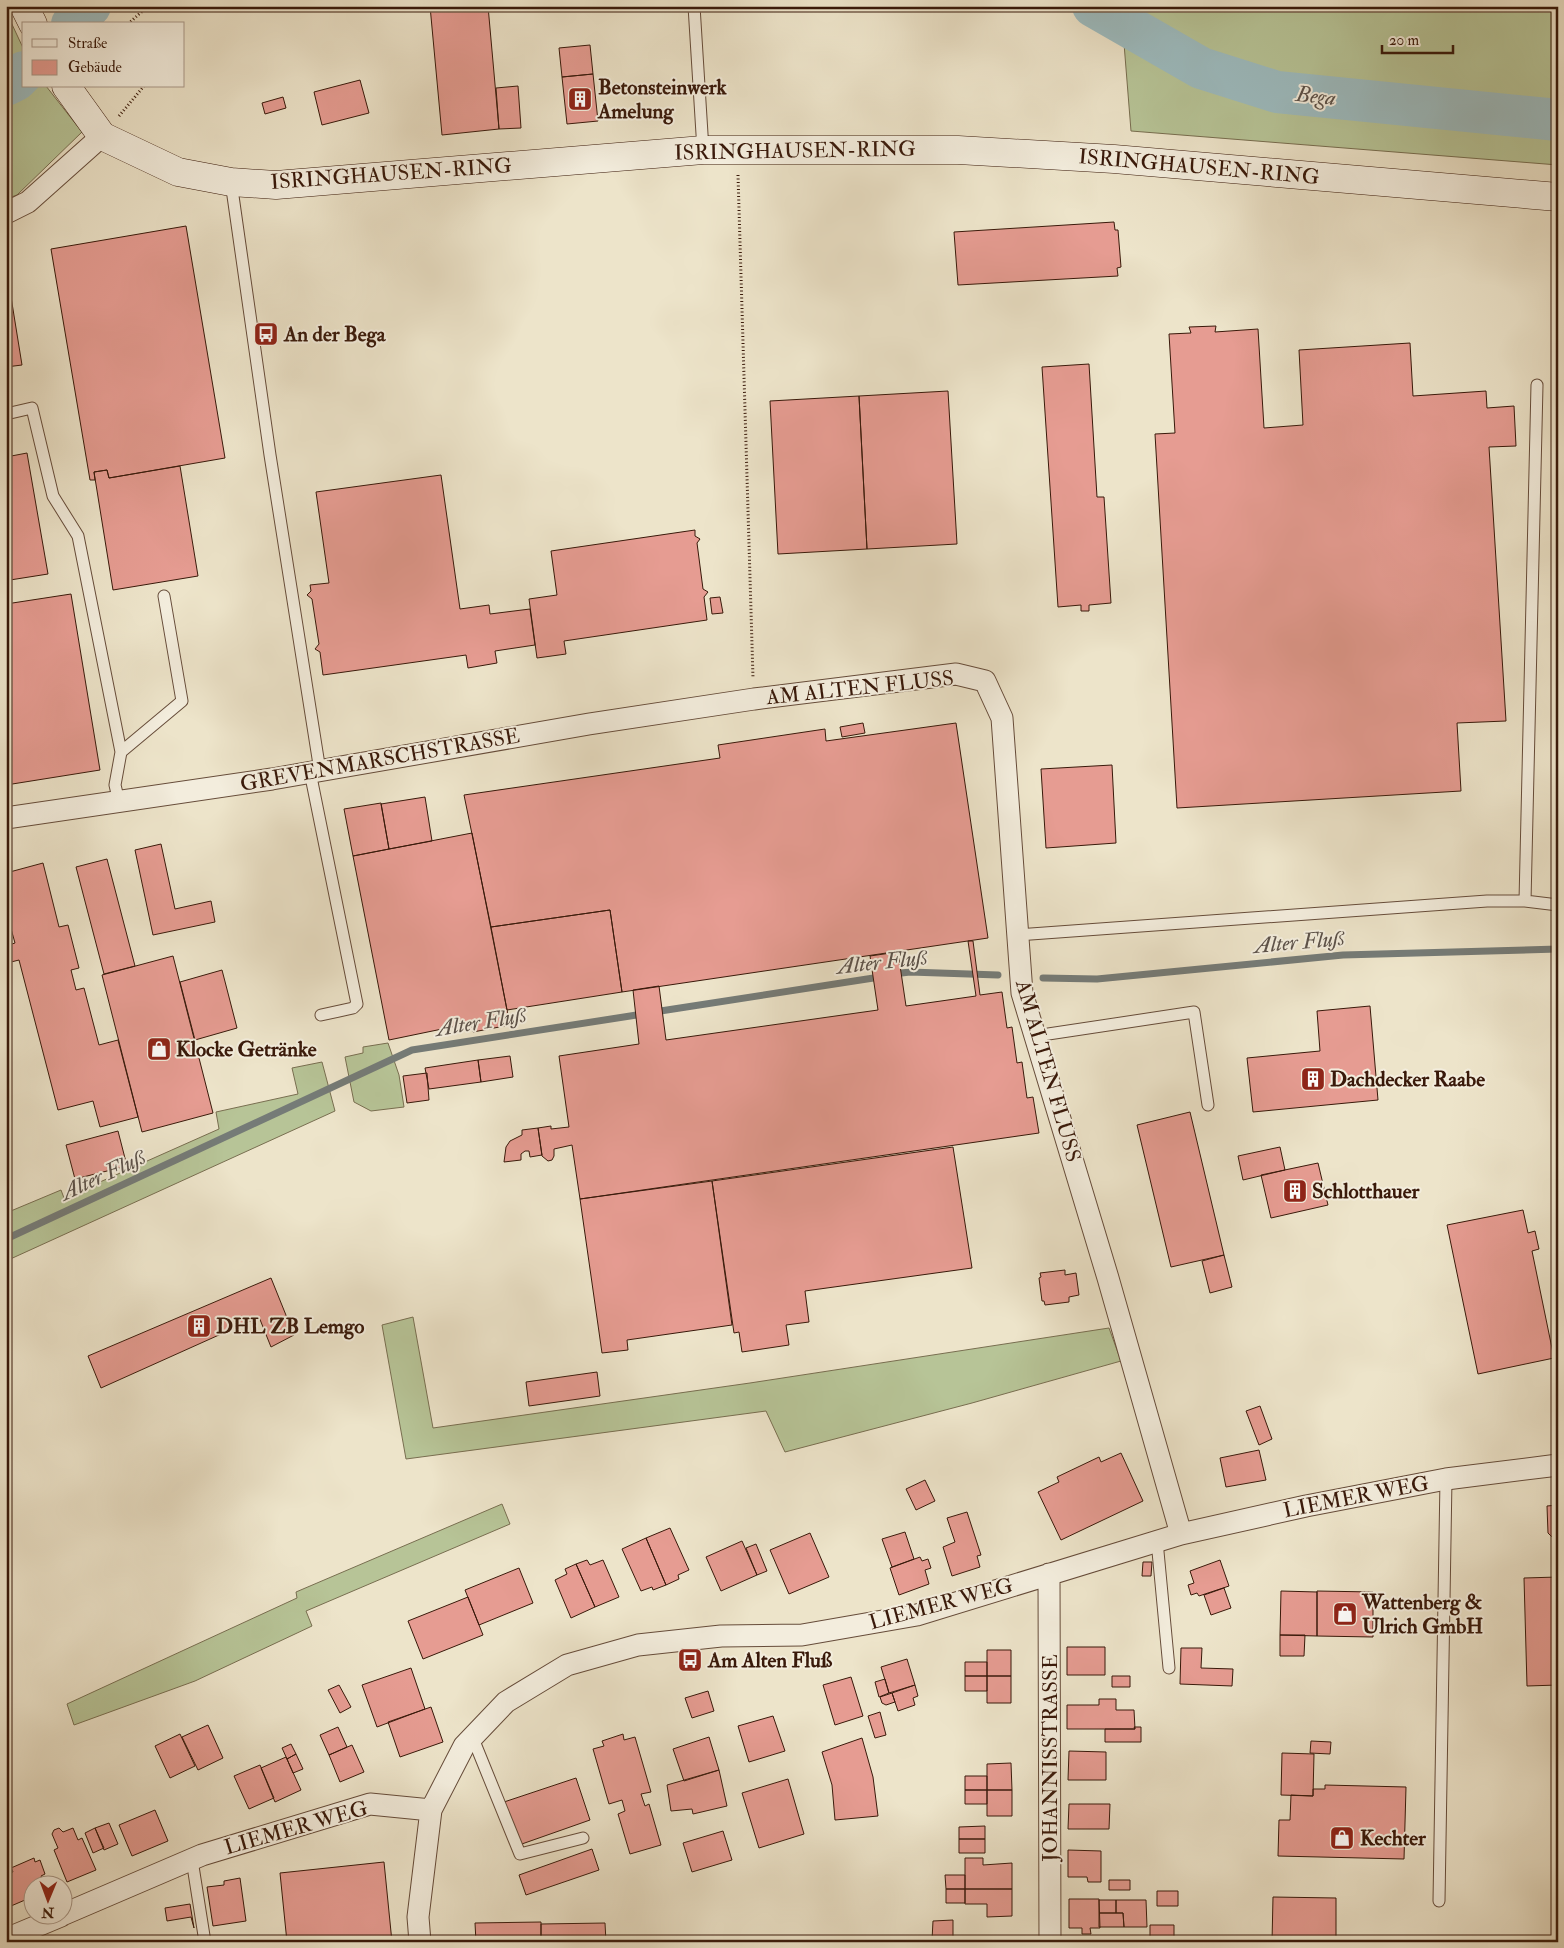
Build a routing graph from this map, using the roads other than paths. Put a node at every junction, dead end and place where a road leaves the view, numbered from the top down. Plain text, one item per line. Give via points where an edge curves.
1 (24, 6) edge
2 (694, 6) edge
3 (32, 22) edge
4 (67, 88) edge
5 (102, 136) junction
6 (703, 150) junction
7 (231, 182) junction
8 (1558, 197) edge
9 (6, 213) edge
10 (1537, 385) dead end
11 (6, 414) edge
12 (164, 596) dead end
13 (754, 699) joint
14 (122, 752) junction
15 (315, 772) junction
16 (119, 802) junction
17 (6, 818) edge
18 (1525, 901) junction
19 (1558, 905) edge
20 (1017, 935) junction
21 (322, 1015) dead end
22 (1036, 1036) junction
23 (1208, 1105) dead end
24 (1558, 1465) edge
25 (1446, 1479) junction
26 (1181, 1534) junction
27 (1157, 1541) junction
28 (1049, 1574) junction
29 (1169, 1668) dead end
30 (472, 1736) junction
31 (431, 1810) junction
32 (583, 1838) dead end
33 (192, 1860) junction
34 (1439, 1901) dead end
35 (72, 1911) edge
36 (36, 1926) edge
37 (6, 1939) edge
38 (205, 1942) edge
39 (420, 1942) edge
40 (1050, 1942) edge

1 - 3 street
2 - 6 lane
4 - 5 street, ISRINGHAUSEN-RING
5 - 7 street, ISRINGHAUSEN-RING via 178,172
5 - 9 street via 28,202
6 - 7 street, ISRINGHAUSEN-RING via 276,185
6 - 8 street, ISRINGHAUSEN-RING via 958,150 1114,159
7 - 15 lane
10 - 18 lane
11 - 14 lane via 32,408 53,496 78,536
12 - 14 lane via 182,702
13 - 15 street, GREVENMARSCHSTRASSE
13 - 20 street, AM ALTEN FLUSS via 956,674 986,682 1002,718
14 - 16 lane via 115,785
15 - 16 street, GREVENMARSCHSTRASSE
15 - 21 lane via 357,1004 353,1008
16 - 17 street, GREVENMARSCHSTRASSE
18 - 19 lane
18 - 20 lane
20 - 22 street, AM ALTEN FLUSS via 1022,993
22 - 23 lane via 1194,1012
22 - 26 street, AM ALTEN FLUSS
24 - 25 street, LIEMER WEG
25 - 26 street, LIEMER WEG
25 - 34 lane
26 - 27 street, LIEMER WEG
27 - 28 street, LIEMER WEG
27 - 29 lane
28 - 30 street, LIEMER WEG via 917,1614 802,1635 721,1636 638,1645 602,1655 567,1665 506,1702
28 - 40 street, JOHANNISSTRASSE
30 - 31 street, LIEMER WEG
30 - 32 lane via 520,1854
31 - 33 street, LIEMER WEG via 370,1804
31 - 39 street, LIEMER WEG via 418,1917
33 - 35 street, LIEMER WEG
33 - 38 lane
36 - 37 street, LIEMER WEG

